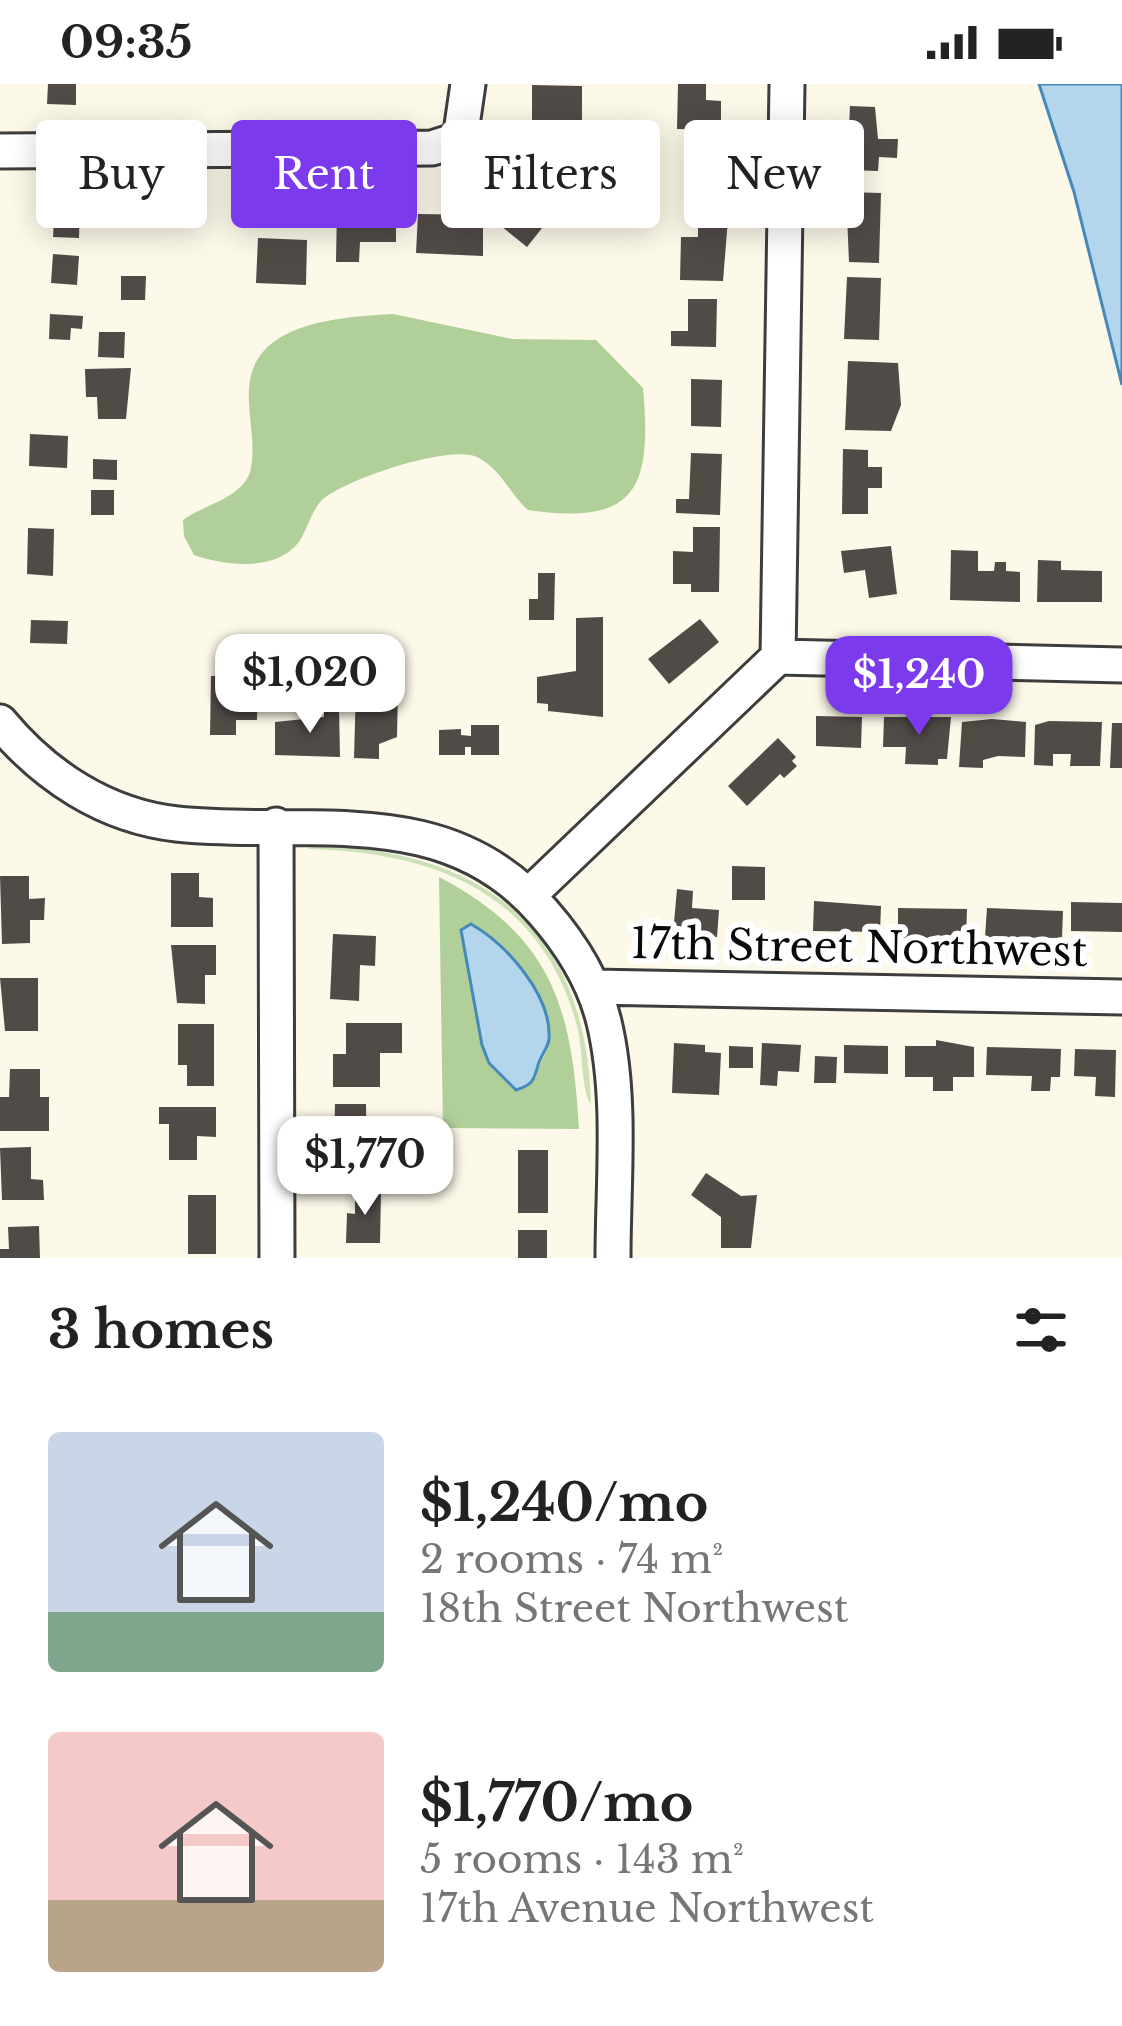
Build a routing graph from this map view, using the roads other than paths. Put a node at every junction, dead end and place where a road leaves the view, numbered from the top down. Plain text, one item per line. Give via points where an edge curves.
1 (468, 84) edge
2 (787, 84) edge
3 (0, 151) edge
4 (778, 657) junction
5 (1122, 665) edge
6 (6, 744) edge
7 (275, 825) junction
8 (529, 895) junction
9 (593, 987) junction
10 (1122, 997) edge
11 (277, 1258) edge
12 (613, 1258) edge

1 - 3 street via 460,140 432,148
2 - 4 street
4 - 5 street
4 - 8 street
6 - 7 street via 128,813 177,824
7 - 8 street via 428,837
7 - 11 street
8 - 9 street
9 - 10 street, 17th Street Northwest
9 - 12 street via 611,1058

